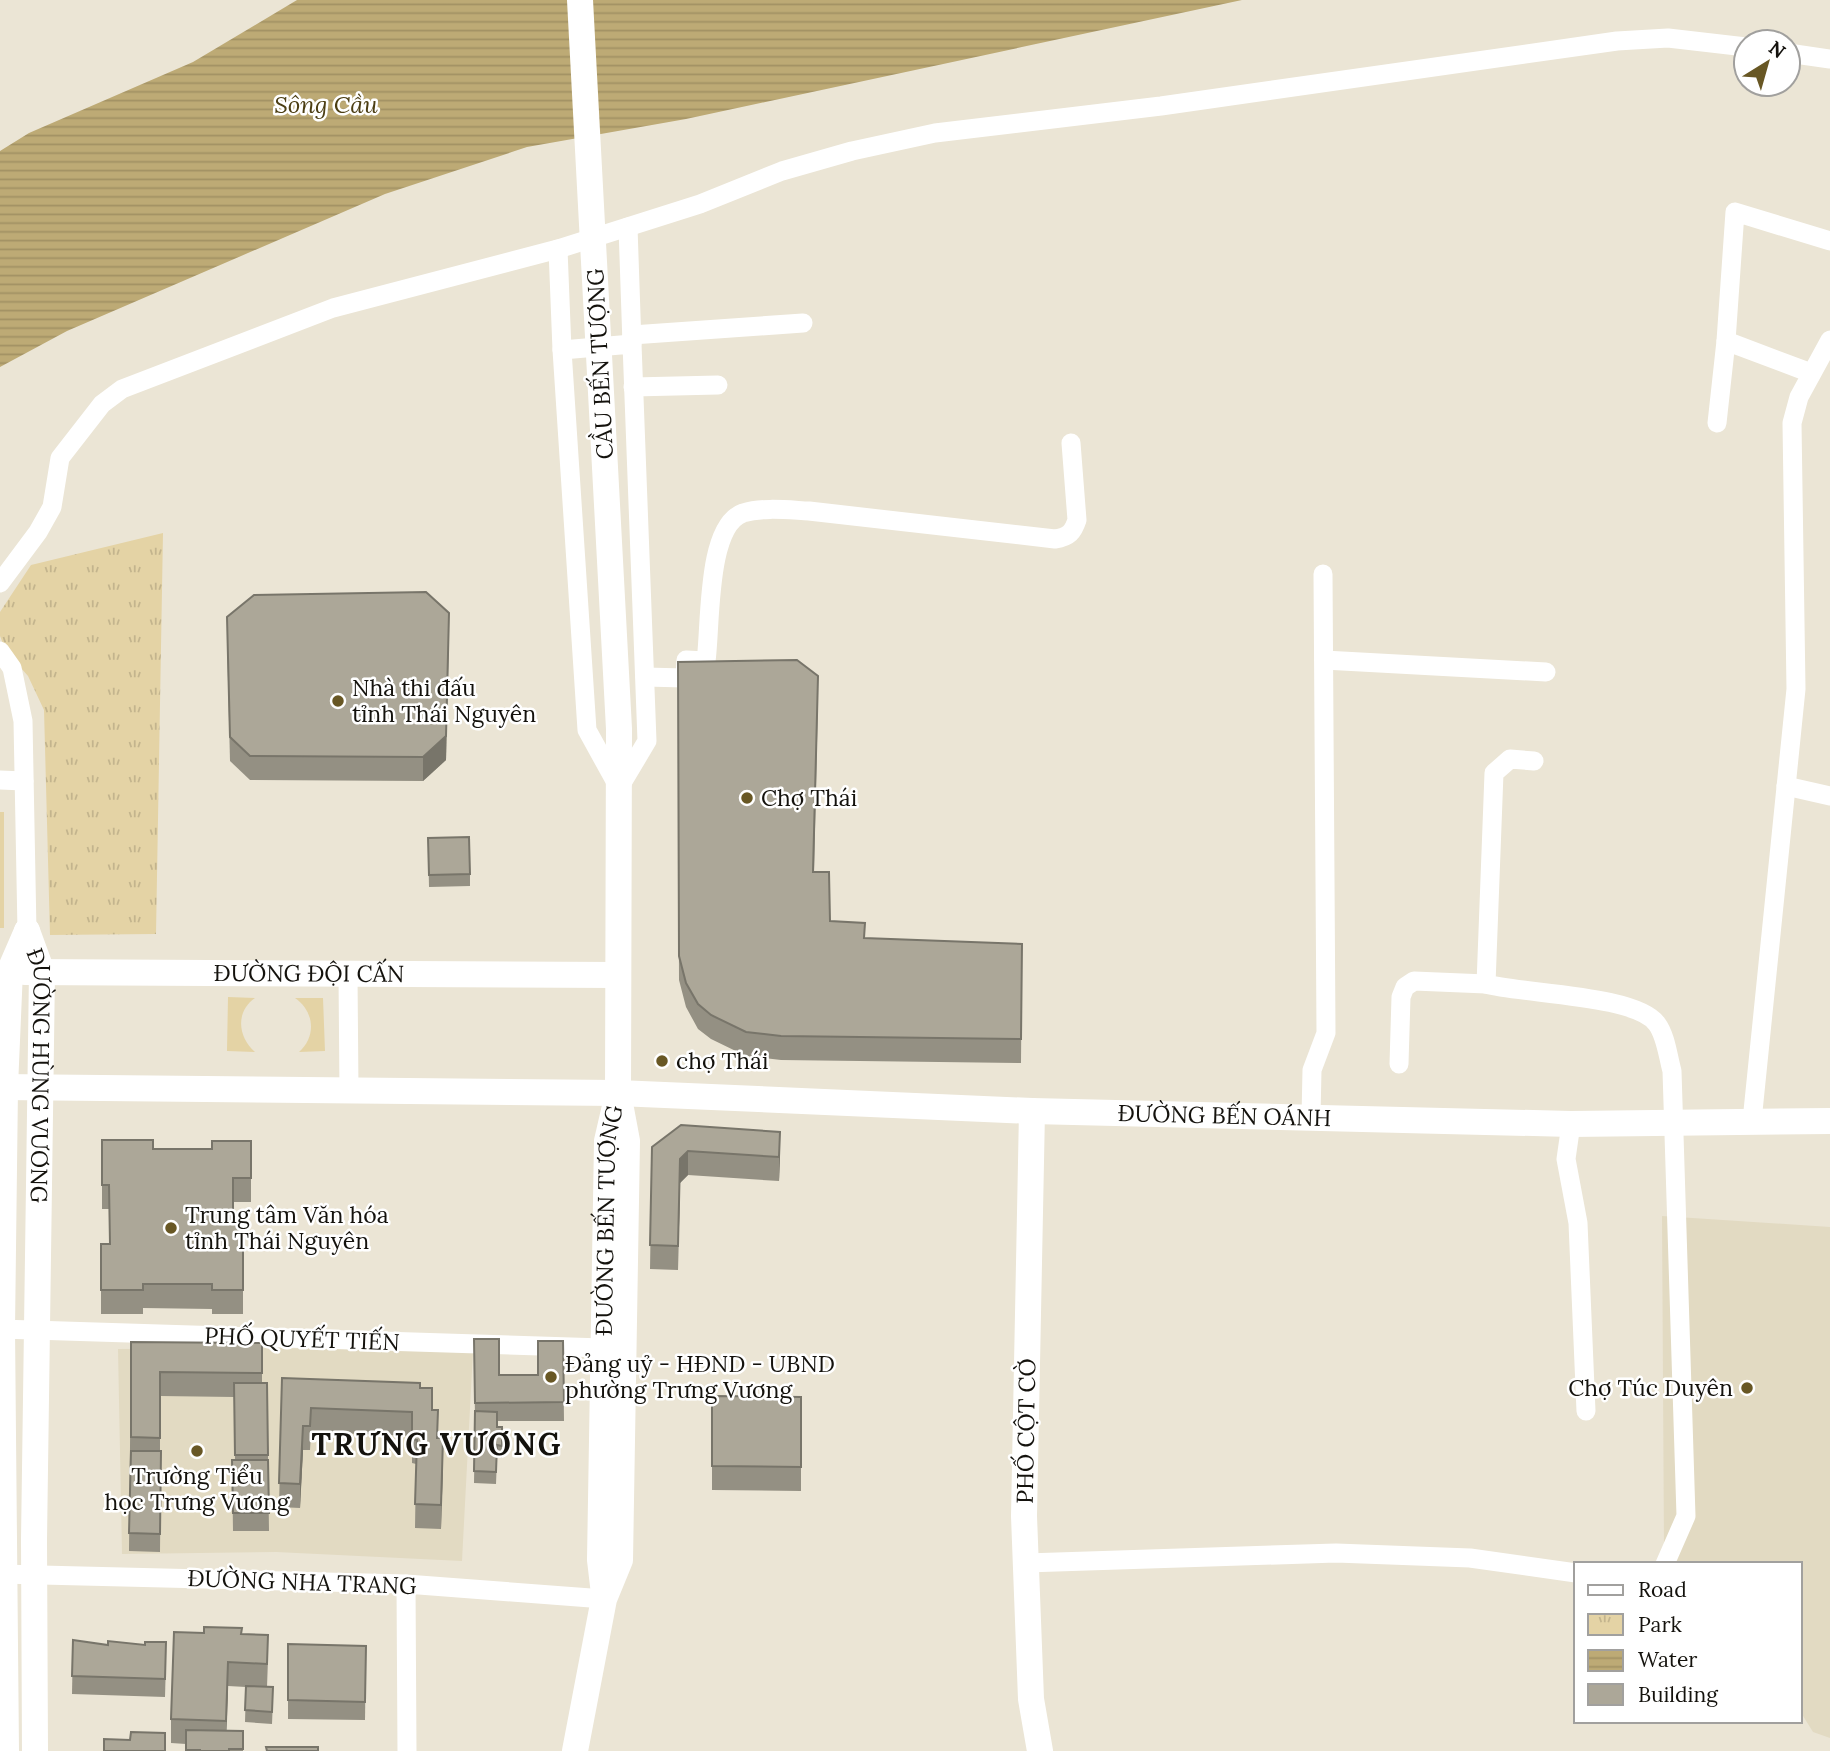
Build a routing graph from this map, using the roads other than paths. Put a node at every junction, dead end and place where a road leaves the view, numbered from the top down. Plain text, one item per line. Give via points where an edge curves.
1 (580, 0) edge
2 (1732, 45) edge
3 (1802, 55) edge
4 (1830, 59) edge
5 (628, 227) junction
6 (1830, 242) edge
7 (558, 249) junction
8 (803, 323) dead end
9 (632, 340) junction
10 (1830, 340) edge
11 (1726, 341) junction
12 (562, 350) junction
13 (1811, 373) junction
14 (718, 385) dead end
15 (634, 387) junction
16 (1717, 423) dead end
17 (1071, 443) dead end
18 (1323, 574) dead end
19 (0, 583) edge
20 (0, 651) edge
21 (1324, 660) junction
22 (1546, 672) dead end
23 (645, 677) junction
24 (619, 729) joint
25 (1535, 761) dead end
26 (0, 780) edge
27 (24, 781) junction
28 (1786, 786) junction
29 (619, 788) junction
30 (1830, 796) edge
31 (27, 932) junction
32 (5, 970) edge
33 (42, 972) junction
34 (348, 975) junction
35 (618, 975) junction
36 (1486, 984) junction
37 (1399, 1064) dead end
38 (42, 1085) junction
39 (2, 1087) edge
40 (349, 1091) junction
41 (618, 1093) junction
42 (1032, 1111) junction
43 (1311, 1117) junction
44 (1672, 1121) junction
45 (1752, 1121) junction
46 (1830, 1121) edge
47 (1571, 1125) junction
48 (1, 1329) edge
49 (36, 1331) junction
50 (603, 1348) junction
51 (1586, 1411) dead end
52 (1666, 1562) edge
53 (1026, 1563) junction
54 (1574, 1573) edge
55 (2, 1574) edge
56 (36, 1575) junction
57 (406, 1584) junction
58 (604, 1599) junction
59 (6, 1751) edge
60 (35, 1751) edge
61 (407, 1751) edge
62 (575, 1751) edge
63 (1040, 1751) edge

1 - 24 street, CẦU BẾN TƯỢNG
2 - 5 street via 1668,38 1617,41 1261,93 935,133 782,171
3 - 4 street
5 - 7 street
5 - 9 street
6 - 11 street via 1735,212
7 - 12 street
7 - 19 street via 333,308 122,389 102,404 60,458 52,507
8 - 9 street
9 - 12 street
9 - 15 street
10 - 13 street
11 - 13 street
11 - 16 street
12 - 29 street via 587,730
13 - 28 street via 1792,423 1796,689
14 - 15 street
15 - 23 street
17 - 23 street via 1077,520 1066,537 809,511 742,513 728,524 719,540 706,661 686,660 685,678
18 - 21 street
20 - 27 street via 12,668 23,721
21 - 22 street
21 - 43 street via 1326,1033 1313,1063
23 - 29 street via 647,741
24 - 29 street, ĐƯỜNG BẾN TƯỢNG
25 - 36 street via 1510,759 1494,773
26 - 27 street
27 - 31 street
28 - 30 street
28 - 45 street
29 - 35 street, ĐƯỜNG BẾN TƯỢNG
31 - 32 street, ĐƯỜNG HÙNG VƯƠNG
31 - 33 street, ĐƯỜNG HÙNG VƯƠNG
32 - 33 street, ĐƯỜNG ĐỘI CẤN
32 - 39 street, ĐƯỜNG HÙNG VƯƠNG
33 - 34 street, ĐƯỜNG ĐỘI CẤN
33 - 38 street, ĐƯỜNG HÙNG VƯƠNG
34 - 35 street, ĐƯỜNG ĐỘI CẤN
34 - 40 street
35 - 41 street, ĐƯỜNG BẾN TƯỢNG
36 - 37 street via 1414,981 1405,987
36 - 44 street via 1610,1003 1651,1018 1658,1025 1672,1071
38 - 39 street
38 - 40 street
38 - 49 street, ĐƯỜNG HÙNG VƯƠNG
39 - 48 street, ĐƯỜNG HÙNG VƯƠNG
40 - 41 street
41 - 42 street, ĐƯỜNG BẾN OÁNH
41 - 50 street, ĐƯỜNG BẾN TƯỢNG via 607,1141
41 - 58 street, ĐƯỜNG BẾN TƯỢNG via 627,1141 620,1560
42 - 43 street, ĐƯỜNG BẾN OÁNH
42 - 53 street, PHỐ CỘT CỜ
43 - 47 street, ĐƯỜNG BẾN OÁNH
44 - 45 street, ĐƯỜNG BẾN OÁNH
44 - 47 street, ĐƯỜNG BẾN OÁNH
44 - 52 street via 1686,1516
45 - 46 street, ĐƯỜNG BẾN OÁNH
47 - 51 street via 1566,1159 1578,1223
48 - 49 street, PHỐ QUYẾT TIẾN
48 - 55 street, ĐƯỜNG HÙNG VƯƠNG
49 - 50 street, PHỐ QUYẾT TIẾN
49 - 56 street, ĐƯỜNG HÙNG VƯƠNG
50 - 58 street, ĐƯỜNG BẾN TƯỢNG via 600,1560
53 - 54 street via 1336,1552 1470,1558
53 - 63 street, PHỐ CỘT CỜ via 1031,1699
55 - 56 street, ĐƯỜNG NHA TRANG
55 - 59 street, ĐƯỜNG HÙNG VƯƠNG
56 - 57 street, ĐƯỜNG NHA TRANG
56 - 60 street, ĐƯỜNG HÙNG VƯƠNG
57 - 58 street, ĐƯỜNG NHA TRANG
57 - 61 street
58 - 62 street, ĐƯỜNG BẾN TƯỢNG

